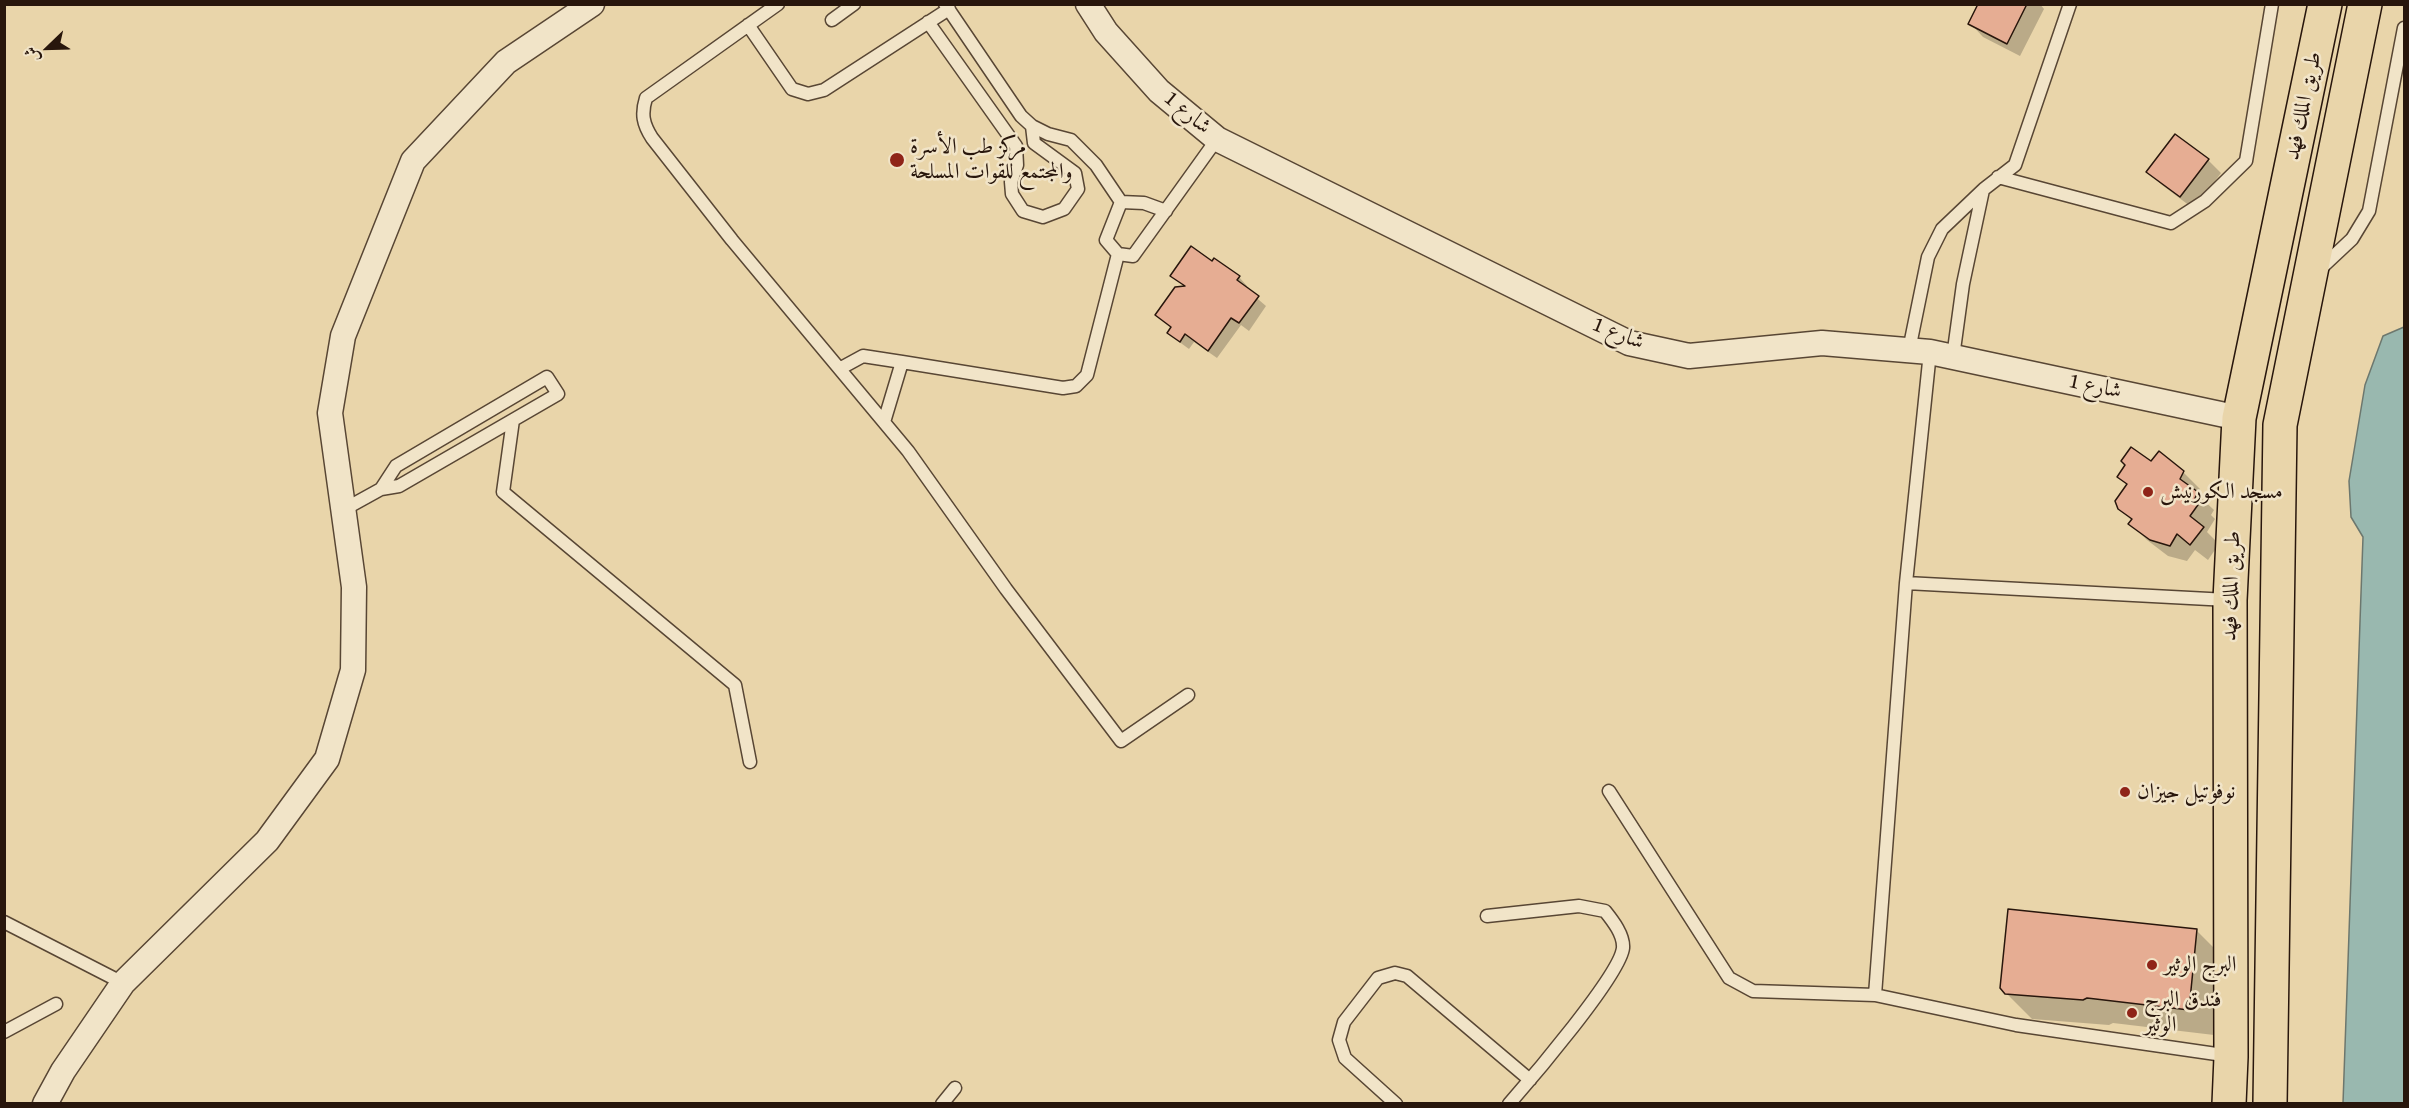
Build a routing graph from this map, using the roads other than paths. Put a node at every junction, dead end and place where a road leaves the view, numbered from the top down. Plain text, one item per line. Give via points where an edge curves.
1 (592, 4) edge
2 (778, 4) edge
3 (854, 4) edge
4 (1088, 4) edge
5 (2070, 4) edge
6 (2272, 4) edge
7 (2325, 4) edge
8 (2365, 4) edge
9 (947, 7) edge
10 (832, 20) dead end
11 (928, 22) junction
12 (748, 25) junction
13 (2404, 28) edge
14 (1032, 126) junction
15 (1217, 139) junction
16 (1998, 177) junction
17 (1984, 189) junction
18 (1121, 202) junction
19 (1166, 211) junction
20 (1118, 254) junction
21 (2311, 278) junction
22 (1930, 353) junction
23 (902, 362) junction
24 (841, 368) junction
25 (2240, 418) junction
26 (513, 420) junction
27 (884, 422) junction
28 (2280, 425) junction
29 (381, 489) junction
30 (343, 510) junction
31 (1906, 583) junction
32 (2230, 600) junction
33 (1188, 695) dead end
34 (750, 762) dead end
35 (1609, 792) dead end
36 (1487, 916) dead end
37 (5, 924) edge
38 (123, 984) junction
39 (1875, 995) junction
40 (56, 1004) dead end
41 (4, 1032) edge
42 (2231, 1057) junction
43 (1530, 1080) junction
44 (955, 1089) dead end
45 (45, 1104) edge
46 (942, 1104) edge
47 (1396, 1104) edge
48 (1509, 1104) edge
49 (2229, 1104) edge
50 (2270, 1104) edge

1 - 30 street via 506,62 413,161 343,336 330,413
2 - 12 lane
3 - 10 lane
4 - 15 street, شارع 1 via 1106,32 1159,91
5 - 16 lane via 2015,165
6 - 16 lane via 2246,161 2205,201 2171,223
7 - 25 main road, طريق الملك فهد
8 - 21 main road, طريق الملك فهد
9 - 11 lane
9 - 14 lane via 1021,116
11 - 12 lane via 824,90 808,94 792,89
11 - 14 lane via 1016,146 1012,194 1023,211 1043,217 1064,209 1078,189 1075,173 1034,143
12 - 24 lane via 646,98 644,125 732,240
13 - 21 lane via 2369,211 2352,238
14 - 18 lane via 1071,140 1096,165
15 - 19 lane
15 - 22 street, شارع 1 via 1629,343 1689,356 1822,343
16 - 17 lane
17 - 22 lane via 1963,284
17 - 22 lane via 1942,229 1928,257
18 - 19 lane via 1144,202
18 - 20 lane via 1106,240
19 - 20 lane via 1133,256
20 - 23 lane via 1088,375 1076,387
21 - 28 main road, طريق الملك فهد
22 - 25 street, شارع 1
22 - 31 lane
23 - 24 lane via 862,356
23 - 27 lane
24 - 27 lane
25 - 28 main road
25 - 32 main road, طريق الملك فهد
26 - 29 lane via 399,486
26 - 29 lane via 558,394 547,378 396,466
26 - 34 lane via 503,492 735,685
27 - 33 lane via 1121,741
28 - 50 main road, طريق الملك فهد
29 - 30 lane
30 - 38 street via 354,587 353,670 327,759 267,841
31 - 32 lane
31 - 39 lane
32 - 42 main road, طريق الملك فهد
35 - 39 lane via 1729,978 1753,991
36 - 43 lane via 1579,906 1605,911 1617,927 1624,947 1617,966
37 - 38 lane
38 - 45 street
39 - 42 lane via 2016,1025
40 - 41 lane
42 - 49 main road, طريق الملك فهد
43 - 47 lane via 1407,976 1395,973 1378,978 1344,1022 1339,1040 1345,1058
43 - 48 lane
44 - 46 lane

